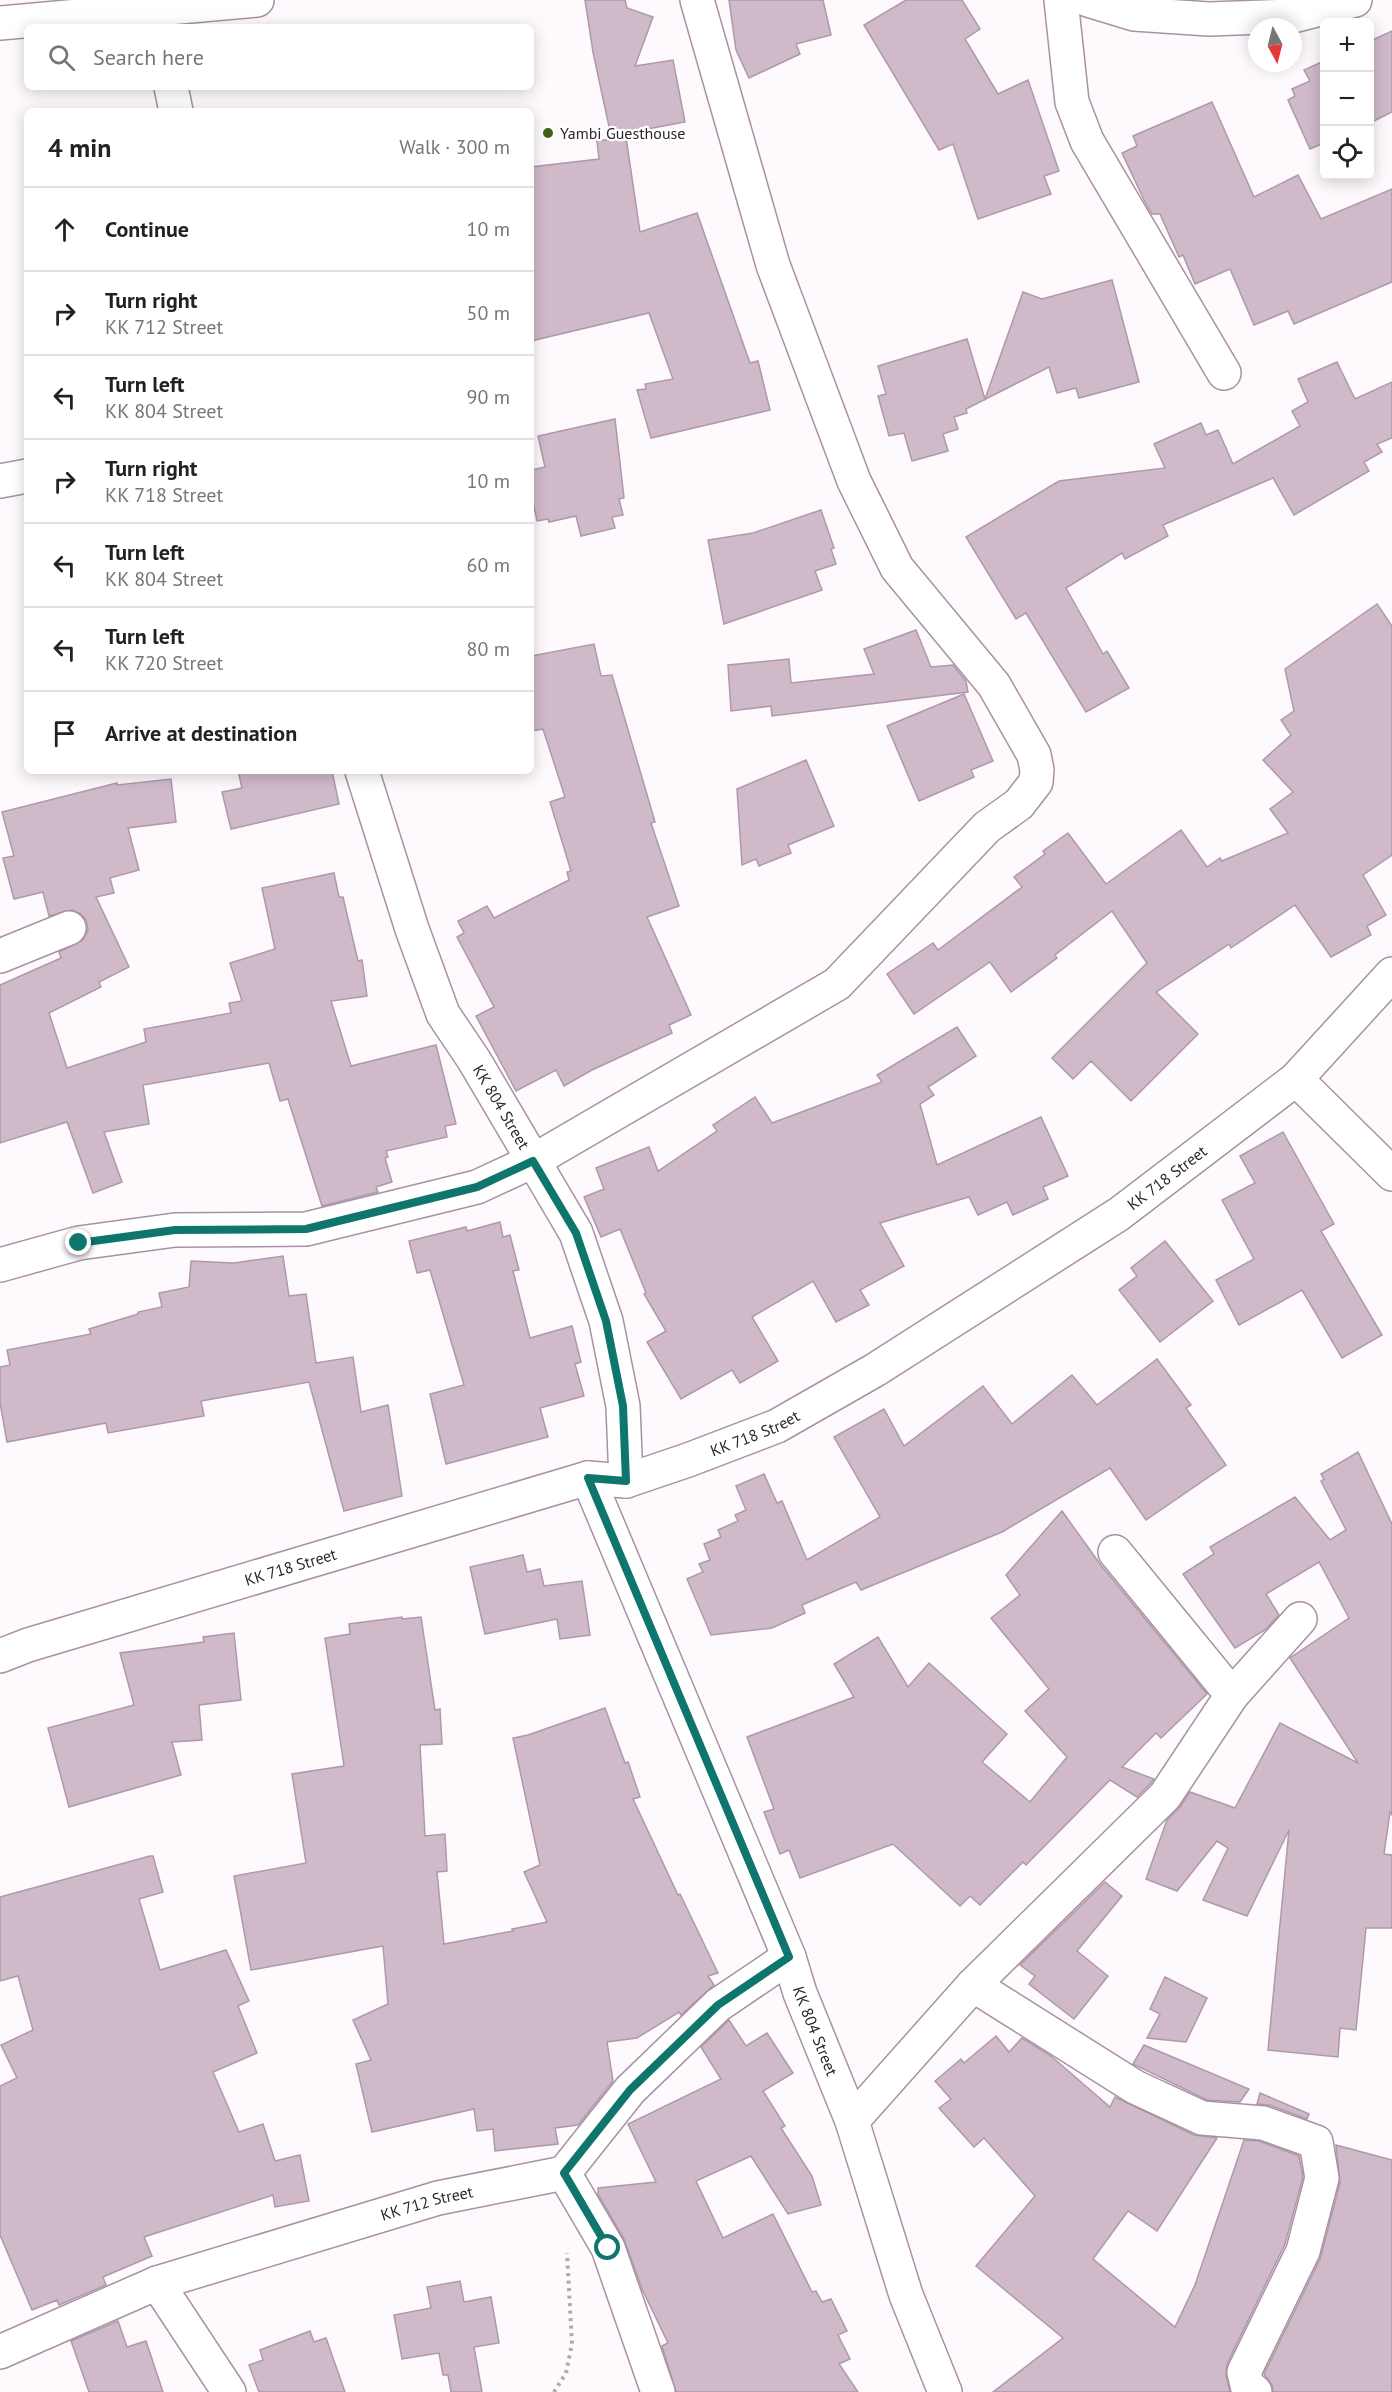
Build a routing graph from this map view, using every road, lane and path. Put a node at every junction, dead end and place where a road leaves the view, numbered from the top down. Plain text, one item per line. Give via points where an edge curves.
1 (257, 0) edge
2 (697, 0) edge
3 (1061, 0) edge
4 (1088, 0) edge
5 (1355, 0) edge
6 (157, 18) edge
7 (0, 23) edge
8 (172, 90) edge
9 (175, 108) edge
10 (1224, 373) dead end
11 (24, 477) edge
12 (0, 481) edge
13 (363, 774) edge
14 (69, 928) dead end
15 (0, 956) edge
16 (1392, 974) edge
17 (1296, 1079) junction
18 (533, 1161) junction
19 (1392, 1174) edge
20 (0, 1265) edge
21 (588, 1478) junction
22 (626, 1481) junction
23 (1115, 1552) dead end
24 (1300, 1619) dead end
25 (0, 1656) edge
26 (1232, 1695) junction
27 (789, 1957) junction
28 (974, 1985) junction
29 (852, 2121) junction
30 (564, 2173) junction
31 (567, 2251) dead end
32 (157, 2283) junction
33 (0, 2352) edge
34 (229, 2392) edge
35 (554, 2392) edge
36 (658, 2392) edge
37 (945, 2392) edge
38 (1255, 2392) edge

1 - 6 street
2 - 18 street via 773,265 854,481 897,568 994,685 1034,755 1036,782 1019,804 987,827 837,984
3 - 10 street via 1072,102 1087,141
4 - 5 street via 1134,14 1209,19 1293,15
6 - 7 street
8 - 9 street
11 - 12 street
13 - 18 street, KK 804 Street via 443,1014
14 - 15 street
16 - 17 street, KK 718 Street
17 - 19 street
17 - 22 street, KK 718 Street via 1119,1214 875,1370 777,1426
18 - 20 street via 477,1187 306,1229 175,1230 79,1243
18 - 22 street, KK 804 Street via 576,1233 606,1321 623,1406
21 - 22 street, KK 718 Street
21 - 25 street, KK 718 Street
21 - 27 street, KK 804 Street
23 - 26 street
24 - 26 street
26 - 28 street via 1165,1796
27 - 29 street, KK 804 Street
27 - 30 street via 718,2005 630,2090
28 - 29 street
28 - 38 street via 1135,2086 1202,2118 1263,2123 1316,2142 1322,2178 1303,2251 1244,2372 1247,2385
29 - 37 street, KK 804 Street via 906,2295
30 - 32 street, KK 712 Street via 438,2198
30 - 36 street via 608,2248
31 - 35 path via 572,2344 566,2373
32 - 33 street, KK 712 Street
32 - 34 street

